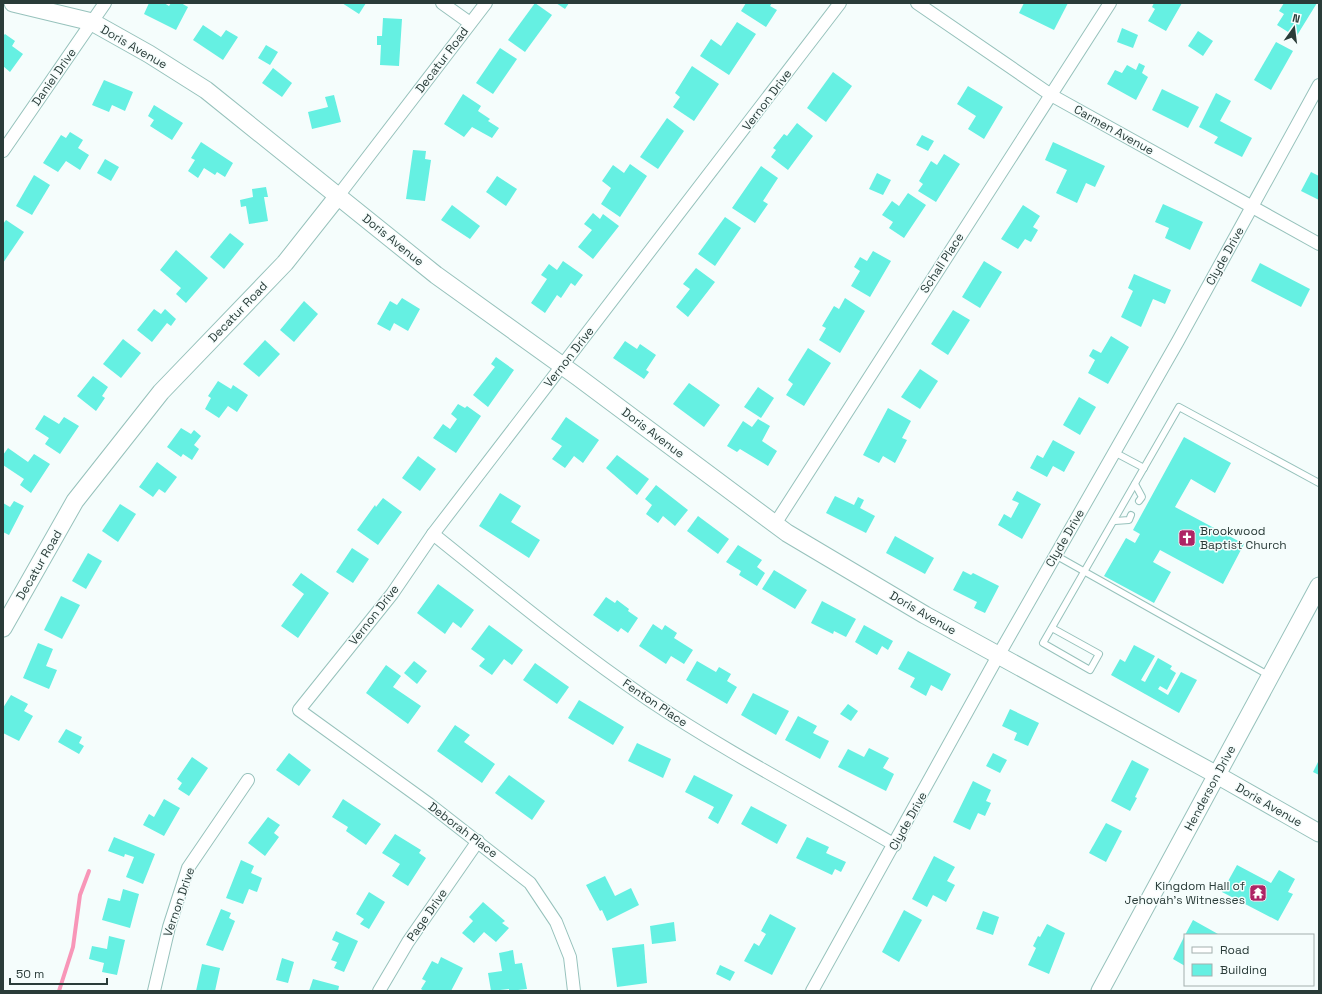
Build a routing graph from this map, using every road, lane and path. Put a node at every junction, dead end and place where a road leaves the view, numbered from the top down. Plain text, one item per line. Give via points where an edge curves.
1 (14, 3) edge
2 (105, 3) edge
3 (442, 3) edge
4 (486, 3) edge
5 (840, 3) edge
6 (917, 3) edge
7 (1110, 3) edge
8 (92, 22) junction
9 (470, 23) junction
10 (1319, 85) edge
11 (1051, 95) junction
12 (3, 151) edge
13 (338, 196) junction
14 (1252, 206) junction
15 (1319, 244) edge
16 (562, 366) junction
17 (1114, 452) junction
18 (1144, 468) junction
19 (1135, 484) junction
20 (1319, 484) edge
21 (1139, 501) dead end
22 (1131, 515) dead end
23 (1115, 521) junction
24 (775, 524) junction
25 (433, 534) junction
26 (1055, 555) junction
27 (1085, 572) junction
28 (1319, 586) edge
29 (3, 628) edge
30 (1052, 628) junction
31 (998, 656) junction
32 (1270, 677) junction
33 (299, 710) joint
34 (1217, 775) junction
35 (248, 780) dead end
36 (1319, 833) edge
37 (478, 841) junction
38 (894, 845) junction
39 (154, 991) edge
40 (379, 991) edge
41 (574, 991) edge
42 (812, 991) edge
43 (1100, 991) edge

1 - 8 street, Doris Avenue
2 - 8 street, Daniel Drive
3 - 9 street
4 - 9 street, Decatur Road
5 - 16 street, Vernon Drive
6 - 11 street, Carmen Avenue
7 - 11 street, Schall Place
8 - 12 street, Daniel Drive
8 - 13 street, Doris Avenue via 206,90
9 - 13 street, Decatur Road
10 - 14 street, Clyde Drive
11 - 14 street, Carmen Avenue
11 - 24 street, Schall Place
13 - 16 street, Doris Avenue via 436,275
13 - 29 street, Decatur Road via 285,263 161,392 80,494
14 - 15 street, Carmen Avenue
14 - 17 street, Clyde Drive
16 - 24 street, Doris Avenue
16 - 25 street, Vernon Drive
17 - 18 lane
17 - 26 street, Clyde Drive
18 - 19 lane
18 - 20 lane via 1179,408
19 - 21 lane via 1142,497
19 - 23 lane
22 - 23 lane via 1129,520
23 - 27 lane
24 - 31 street, Doris Avenue
25 - 33 street, Vernon Drive via 392,594
25 - 38 street, Fenton Place via 611,673 651,701 710,739
26 - 27 lane
26 - 31 street, Clyde Drive
27 - 30 lane
27 - 32 lane
28 - 32 street, Henderson Drive
30 - 30 lane via 1043,643 1090,670 1099,654
31 - 34 street, Doris Avenue
31 - 38 street, Clyde Drive
32 - 34 street, Henderson Drive
33 - 37 street, Deborah Place
34 - 36 street, Doris Avenue
34 - 43 street, Henderson Drive
35 - 39 street, Vernon Drive via 188,868 169,927
37 - 40 street, Page Drive via 408,942
37 - 41 street, Deborah Place via 530,883 556,922 570,957
38 - 42 street, Clyde Drive

